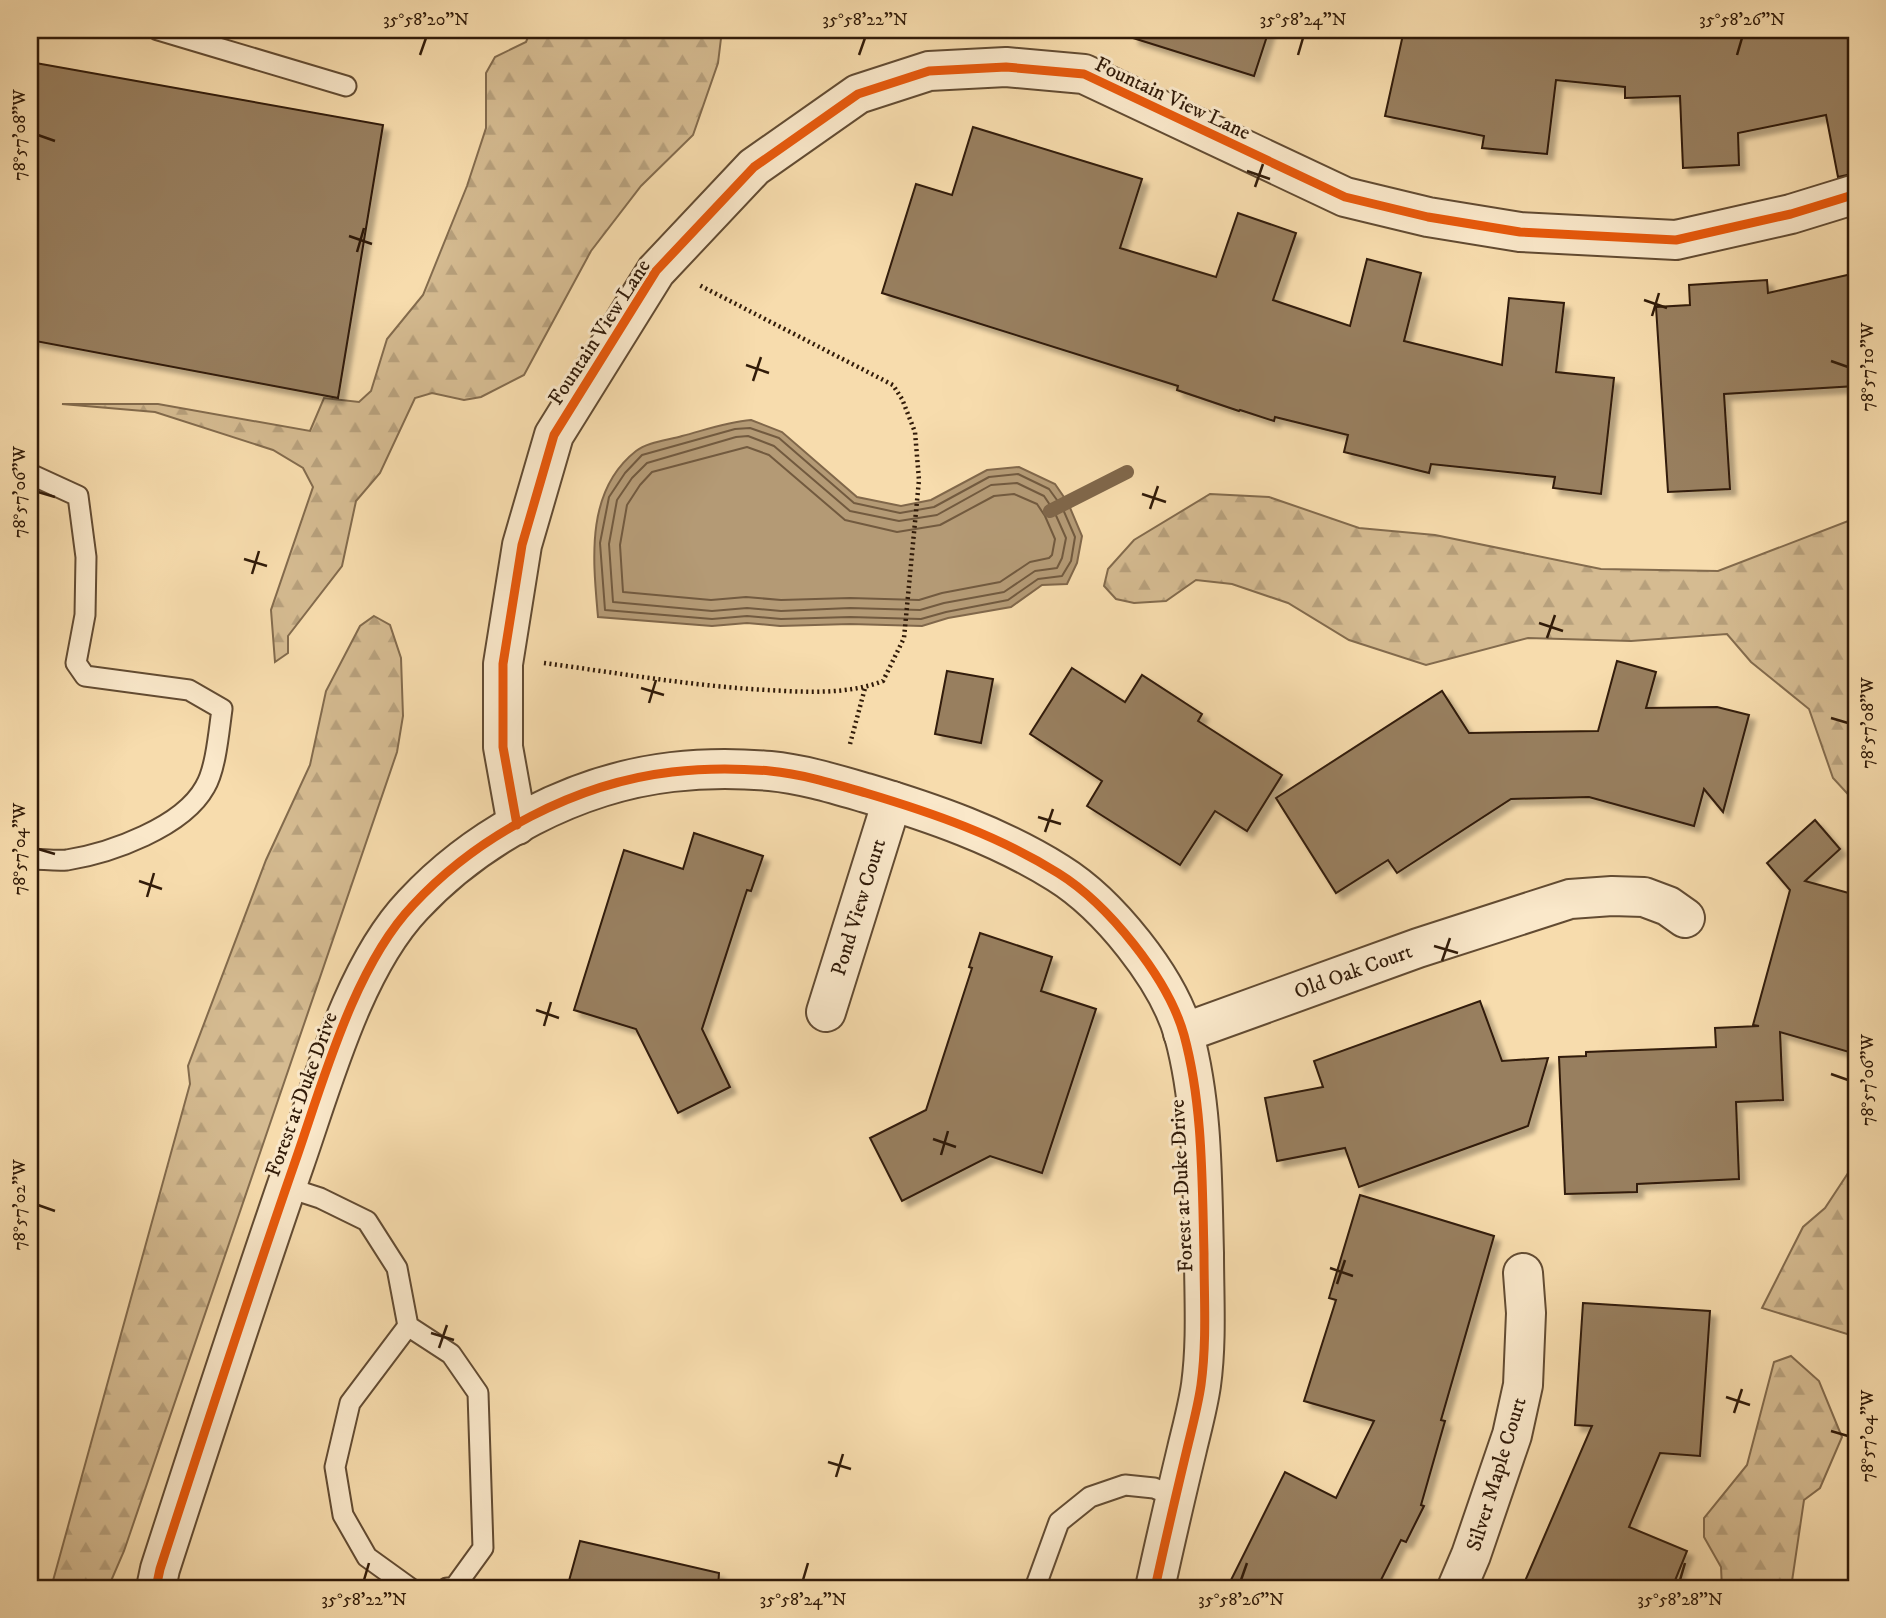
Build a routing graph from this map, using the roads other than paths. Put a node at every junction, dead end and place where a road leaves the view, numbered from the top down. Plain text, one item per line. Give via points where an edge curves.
1 (158, 30) edge
2 (345, 86) dead end
3 (1856, 194) edge
4 (30, 474) edge
5 (892, 801) junction
6 (517, 825) junction
7 (30, 859) edge
8 (1685, 918) dead end
9 (826, 1012) dead end
10 (1183, 1032) junction
11 (286, 1187) junction
12 (1524, 1273) dead end
13 (408, 1326) junction
14 (1176, 1497) junction
15 (156, 1588) edge
16 (410, 1588) edge
17 (447, 1588) edge
18 (1035, 1588) edge
19 (1155, 1588) edge
20 (1457, 1588) edge

1 - 2 lane
3 - 6 street, Fountain View Lane via 1676,240 1520,232 1345,197 1084,74 1006,67 929,71 858,94 754,167 656,271 554,435 522,545 503,664 503,747
4 - 7 lane via 78,496 86,557 85,615 76,663 85,676 190,690 222,709 206,786 187,811 126,845 65,860
5 - 6 street, Forest at Duke Drive via 776,771 719,768 665,772 608,786 554,805
5 - 9 street, Pond View Court
5 - 10 street, Forest at Duke Drive via 994,838 1080,890 1116,924 1161,982
6 - 11 street, Forest at Duke Drive via 450,870 410,907 380,947 340,1032
8 - 10 street, Old Oak Court via 1644,897 1570,899
10 - 14 street, Forest at Duke Drive via 1199,1123 1205,1346
11 - 13 lane via 368,1221 397,1268
11 - 15 street, Forest at Duke Drive
12 - 20 street, Silver Maple Court via 1523,1385 1512,1435
13 - 16 lane via 350,1403 335,1467 343,1515 367,1557
13 - 17 lane via 451,1354 478,1394 483,1548 454,1588
14 - 18 lane via 1154,1488 1125,1485 1090,1497 1059,1522
14 - 19 street, Forest at Duke Drive

